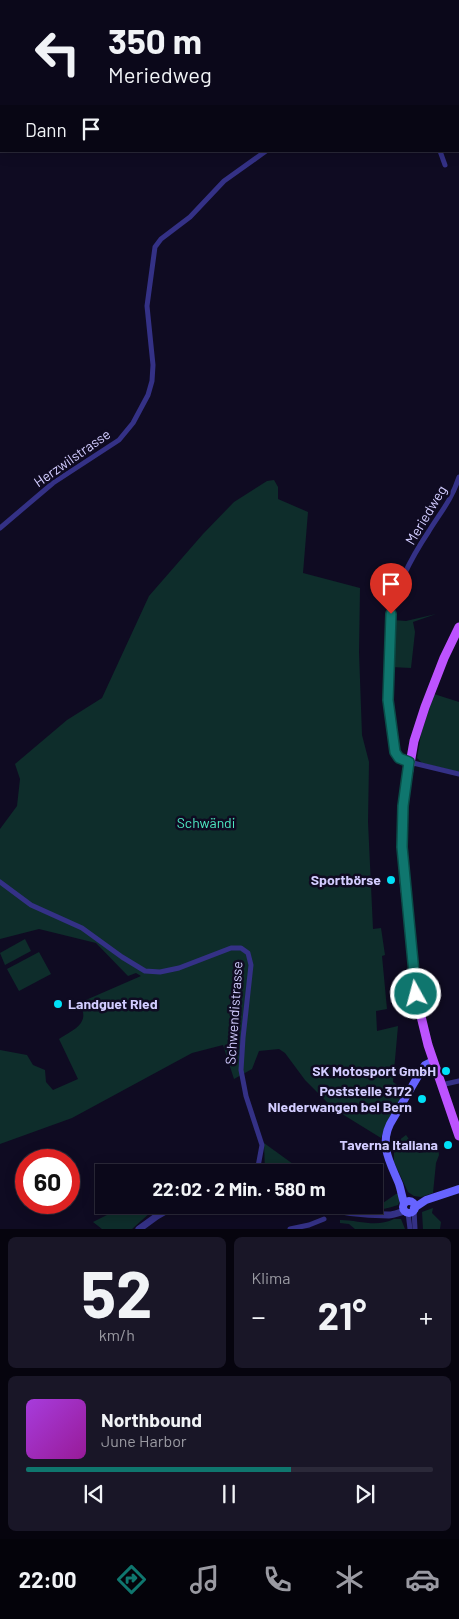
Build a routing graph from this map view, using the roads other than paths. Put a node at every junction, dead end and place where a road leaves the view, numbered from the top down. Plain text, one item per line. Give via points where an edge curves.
1 (265, 152) edge
2 (440, 152) edge
3 (445, 165) dead end
4 (459, 477) edge
5 (0, 528) edge
6 (459, 627) edge
7 (409, 762) junction
8 (459, 774) edge
9 (0, 882) edge
10 (433, 1061) junction
11 (459, 1081) edge
12 (441, 1085) junction
13 (459, 1136) edge
14 (258, 1164) edge
15 (459, 1188) edge
16 (409, 1207) junction
17 (160, 1214) edge
18 (354, 1214) edge
19 (324, 1219) dead end
20 (139, 1229) edge
21 (290, 1229) edge
22 (410, 1229) edge
23 (415, 1229) edge

1 - 5 street, Herzwilstrasse via 224,181 190,217 155,247 147,306 152,381 129,430 53,483
2 - 3 street
4 - 7 street, Meriedweg via 449,502 410,565 391,614 388,700 396,756
6 - 7 main road via 425,707
7 - 8 street
7 - 10 main road via 402,819 403,874 417,999
9 - 14 street, Schwendistrasse via 31,905 82,928 145,971 179,968 231,948 241,948 248,953 251,965 241,1070 262,1145
10 - 12 main road
10 - 16 main road via 425,1065 416,1078 386,1134 386,1153
11 - 12 street
12 - 13 main road
15 - 16 main road
16 - 18 street via 385,1214
16 - 22 street
16 - 23 street
17 - 20 street
19 - 21 street

